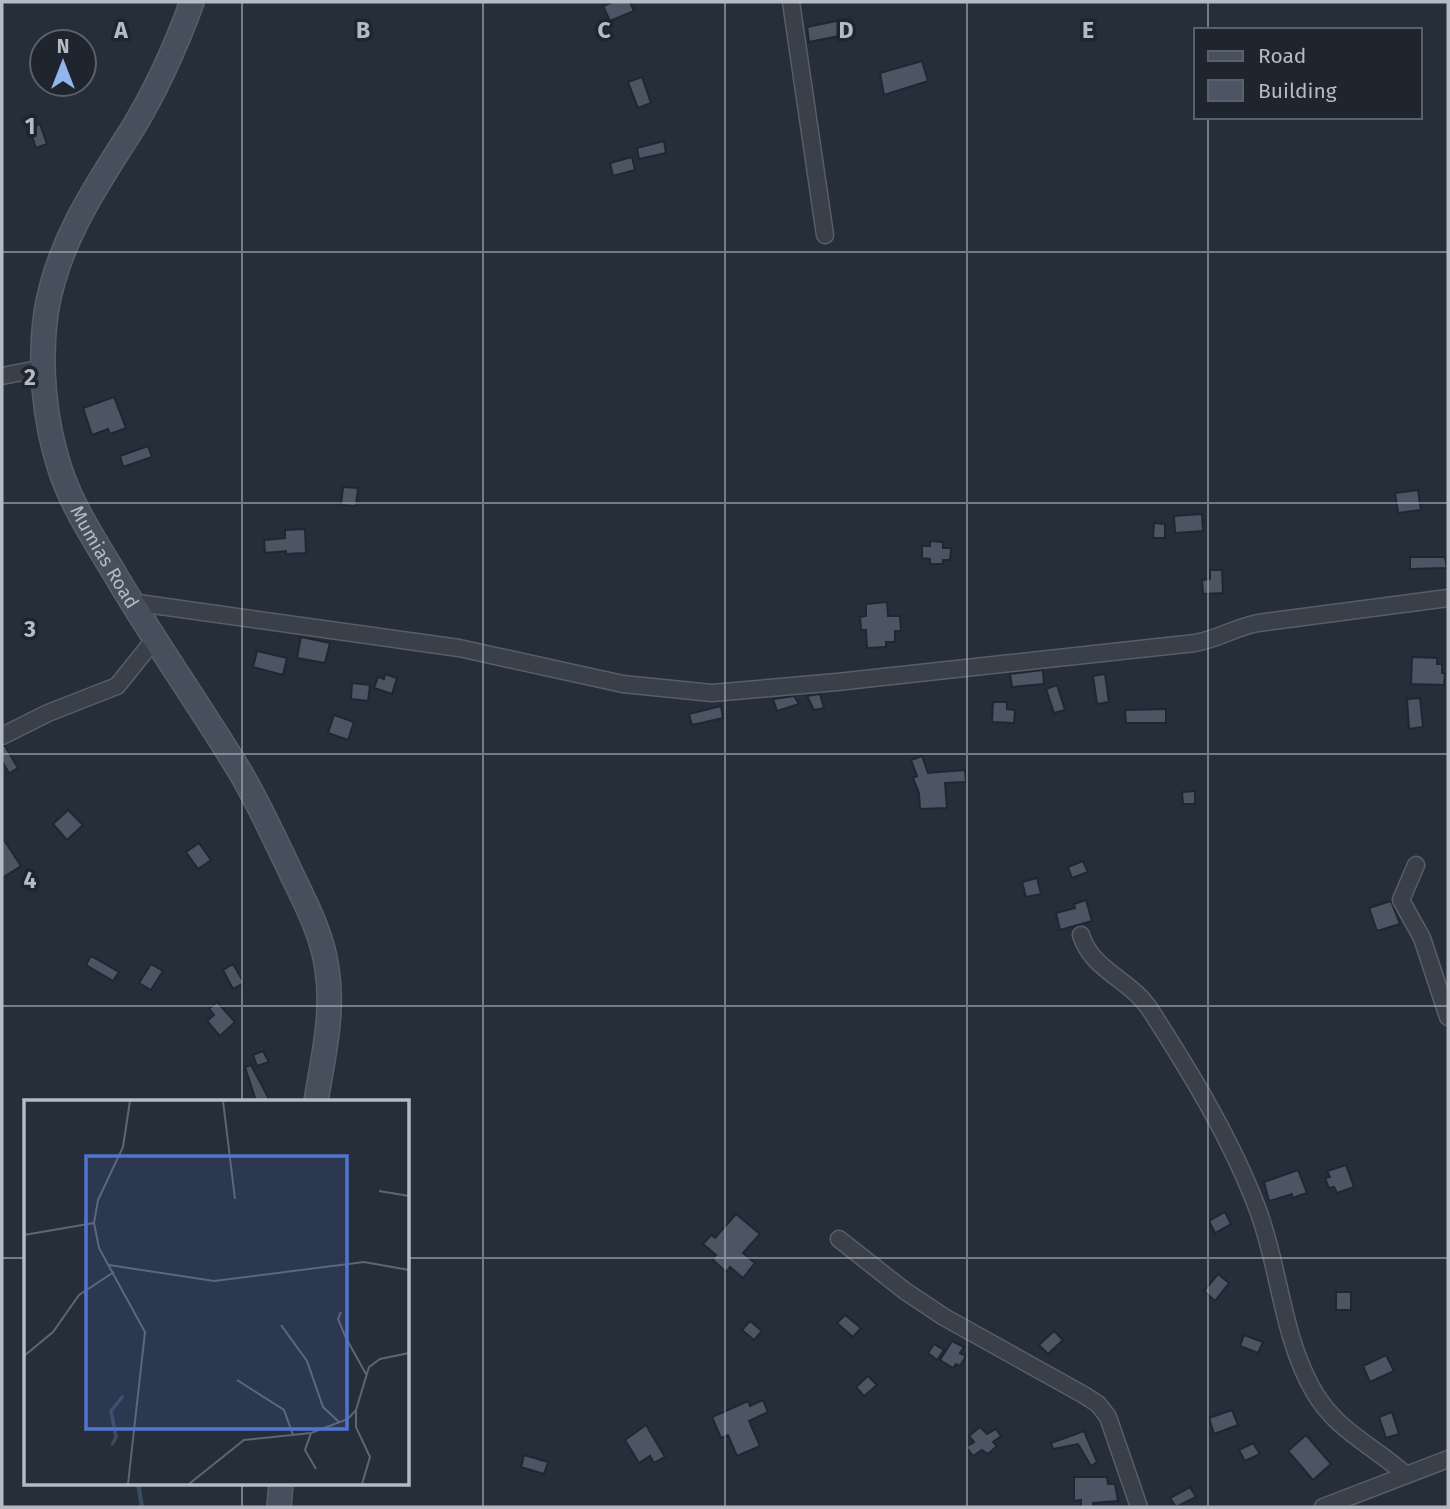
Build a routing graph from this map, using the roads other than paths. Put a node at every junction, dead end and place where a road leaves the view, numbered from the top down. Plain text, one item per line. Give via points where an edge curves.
1 (192, 2) edge
2 (791, 2) edge
3 (825, 235) dead end
4 (43, 368) junction
5 (2, 376) edge
6 (1448, 598) edge
7 (131, 602) junction
8 (154, 640) junction
9 (2, 736) edge
10 (1416, 865) dead end
11 (1081, 935) dead end
12 (1448, 1017) edge
13 (316, 1100) edge
14 (839, 1239) dead end
15 (1448, 1459) edge
16 (1406, 1475) junction
17 (281, 1484) edge
18 (279, 1507) edge
19 (1139, 1507) edge
20 (1323, 1507) edge

1 - 4 street, Mumias Road via 161,78 83,206 67,242 46,312
2 - 3 street
4 - 5 street
4 - 7 street, Mumias Road via 60,469 74,505
6 - 7 street via 1258,623 1195,643 712,692 623,684 459,648
7 - 8 street, Mumias Road
8 - 9 street via 117,686
8 - 13 street, Mumias Road via 240,771 323,946 330,996
10 - 12 street via 1401,900 1422,938
11 - 16 street via 1091,957 1150,1009 1225,1137 1259,1212 1287,1324 1313,1391 1339,1425
14 - 19 street via 944,1317 1098,1404 1108,1417
15 - 16 street
16 - 20 street
17 - 18 street

